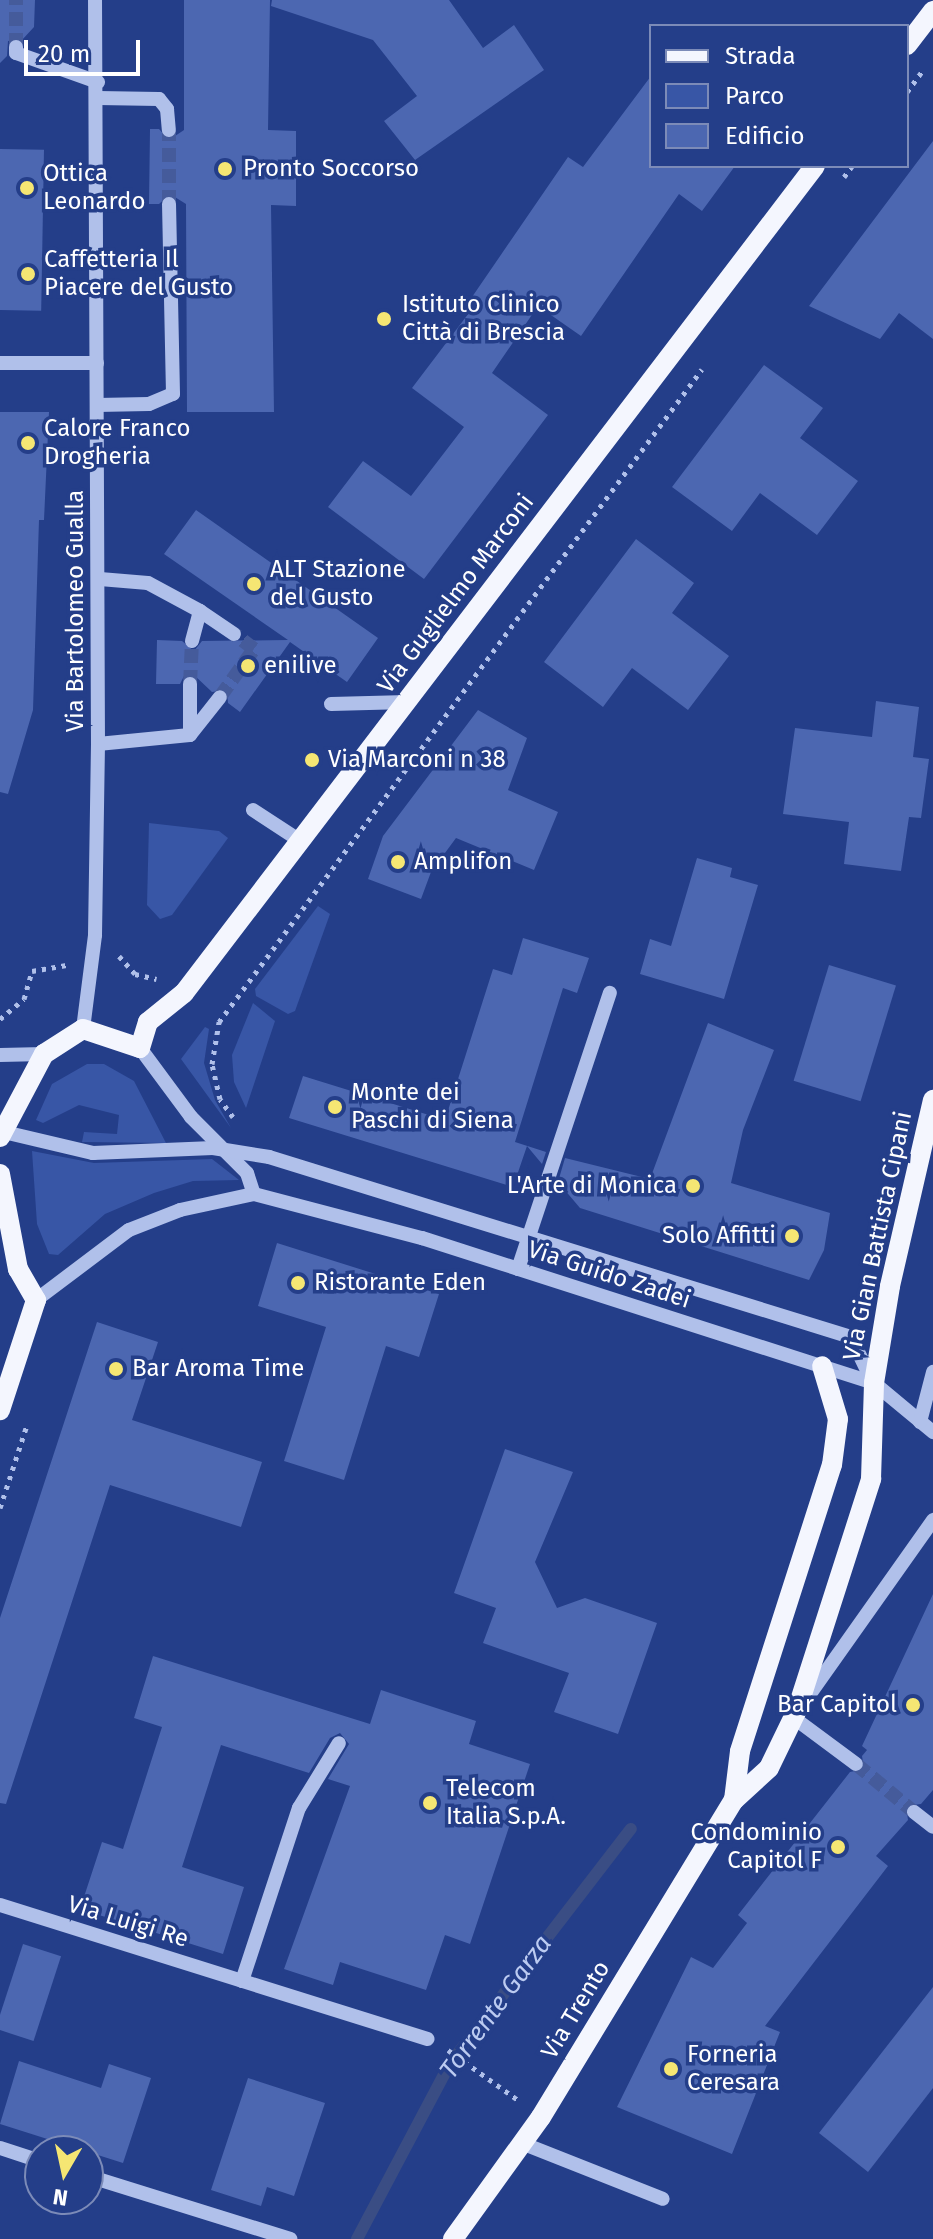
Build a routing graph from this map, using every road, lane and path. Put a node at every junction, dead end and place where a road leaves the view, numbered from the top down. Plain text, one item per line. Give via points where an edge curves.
1 (95, 0) edge
2 (933, 11) edge
3 (909, 42) edge
4 (16, 47) dead end
5 (98, 82) junction
6 (98, 98) junction
7 (169, 130) tunnel mouth
8 (813, 168) edge
9 (851, 168) edge
10 (843, 179) dead end
11 (169, 204) tunnel mouth
12 (710, 357) dead end
13 (0, 363) edge
14 (97, 363) junction
15 (97, 405) junction
16 (100, 579) junction
17 (200, 611) junction
18 (234, 634) tunnel mouth
19 (192, 641) tunnel mouth
20 (190, 684) tunnel mouth
21 (220, 697) tunnel mouth
22 (407, 702) junction
23 (331, 704) dead end
24 (190, 735) junction
25 (98, 744) junction
26 (253, 810) dead end
27 (299, 840) junction
28 (610, 993) dead end
29 (83, 1029) junction
30 (140, 1048) junction
31 (44, 1054) junction
32 (0, 1055) edge
33 (933, 1100) edge
34 (1, 1133) edge
35 (228, 1151) junction
36 (254, 1153) junction
37 (0, 1174) edge
38 (254, 1194) junction
39 (529, 1237) junction
40 (518, 1269) junction
41 (36, 1300) junction
42 (822, 1366) junction
43 (933, 1372) edge
44 (874, 1383) junction
45 (0, 1410) edge
46 (29, 1419) dead end
47 (920, 1422) junction
48 (933, 1432) edge
49 (0, 1508) edge
50 (933, 1520) edge
51 (795, 1714) junction
52 (339, 1743) dead end
53 (856, 1764) tunnel mouth
54 (734, 1800) junction
55 (914, 1812) tunnel mouth
56 (933, 1827) edge
57 (0, 1905) edge
58 (242, 1981) junction
59 (433, 2041) joint
60 (541, 2117) junction
61 (524, 2144) junction
62 (0, 2148) edge
63 (24, 2156) edge
64 (104, 2181) edge
65 (663, 2199) dead end
66 (290, 2239) edge
67 (453, 2239) edge

1 - 5 street, Via Bartolomeo Gualla
2 - 3 main road
4 - 5 street via 16,53
5 - 6 street, Via Bartolomeo Gualla
6 - 7 street via 159,99 167,109
6 - 14 street, Via Bartolomeo Gualla
8 - 22 main road, Via Guglielmo Marconi
9 - 10 path
11 - 15 street via 173,394 149,404
12 - 36 path via 219,1022 212,1064 220,1099 237,1123 260,1139
13 - 14 street
14 - 15 street, Via Bartolomeo Gualla
15 - 16 street, Via Bartolomeo Gualla
16 - 17 street via 148,583
16 - 25 street, Via Bartolomeo Gualla
17 - 18 street
17 - 19 street
20 - 24 street
21 - 24 street
22 - 23 street
22 - 27 main road, Via Guglielmo Marconi
24 - 25 street
25 - 29 street, Via Bartolomeo Gualla via 95,935
26 - 27 street
27 - 30 main road, Via Guglielmo Marconi via 184,993 148,1022
28 - 39 street
29 - 30 main road
29 - 31 main road
30 - 35 street via 191,1117
31 - 32 street
31 - 34 main road
33 - 44 main road, Via Gian Battista Cipani via 890,1286
34 - 35 street via 93,1153
35 - 36 street
35 - 38 street via 247,1173
36 - 39 street
37 - 41 main road via 18,1269
38 - 40 street, Via Guido Zadei
38 - 41 street via 180,1210 129,1230
39 - 40 street
39 - 44 street via 851,1337
40 - 42 street, Via Guido Zadei
41 - 45 main road
42 - 44 street, Via Guido Zadei
42 - 54 main road, Via Trento via 838,1419 832,1465 740,1751
43 - 47 street
44 - 47 street, Via Guido Zadei
44 - 51 main road, Via Trento via 871,1479
46 - 49 path
47 - 48 street, Via Guido Zadei
50 - 51 street, Via Trento
51 - 53 street
51 - 54 main road, Via Trento via 769,1768
52 - 58 street via 299,1808
54 - 60 main road, Via Trento
55 - 56 street
57 - 58 street, Via Luigi Re
58 - 59 street, Via Luigi Re
59 - 60 path
60 - 61 main road, Via Trento
61 - 65 street
61 - 67 main road, Via Trento
62 - 63 street
64 - 66 street

